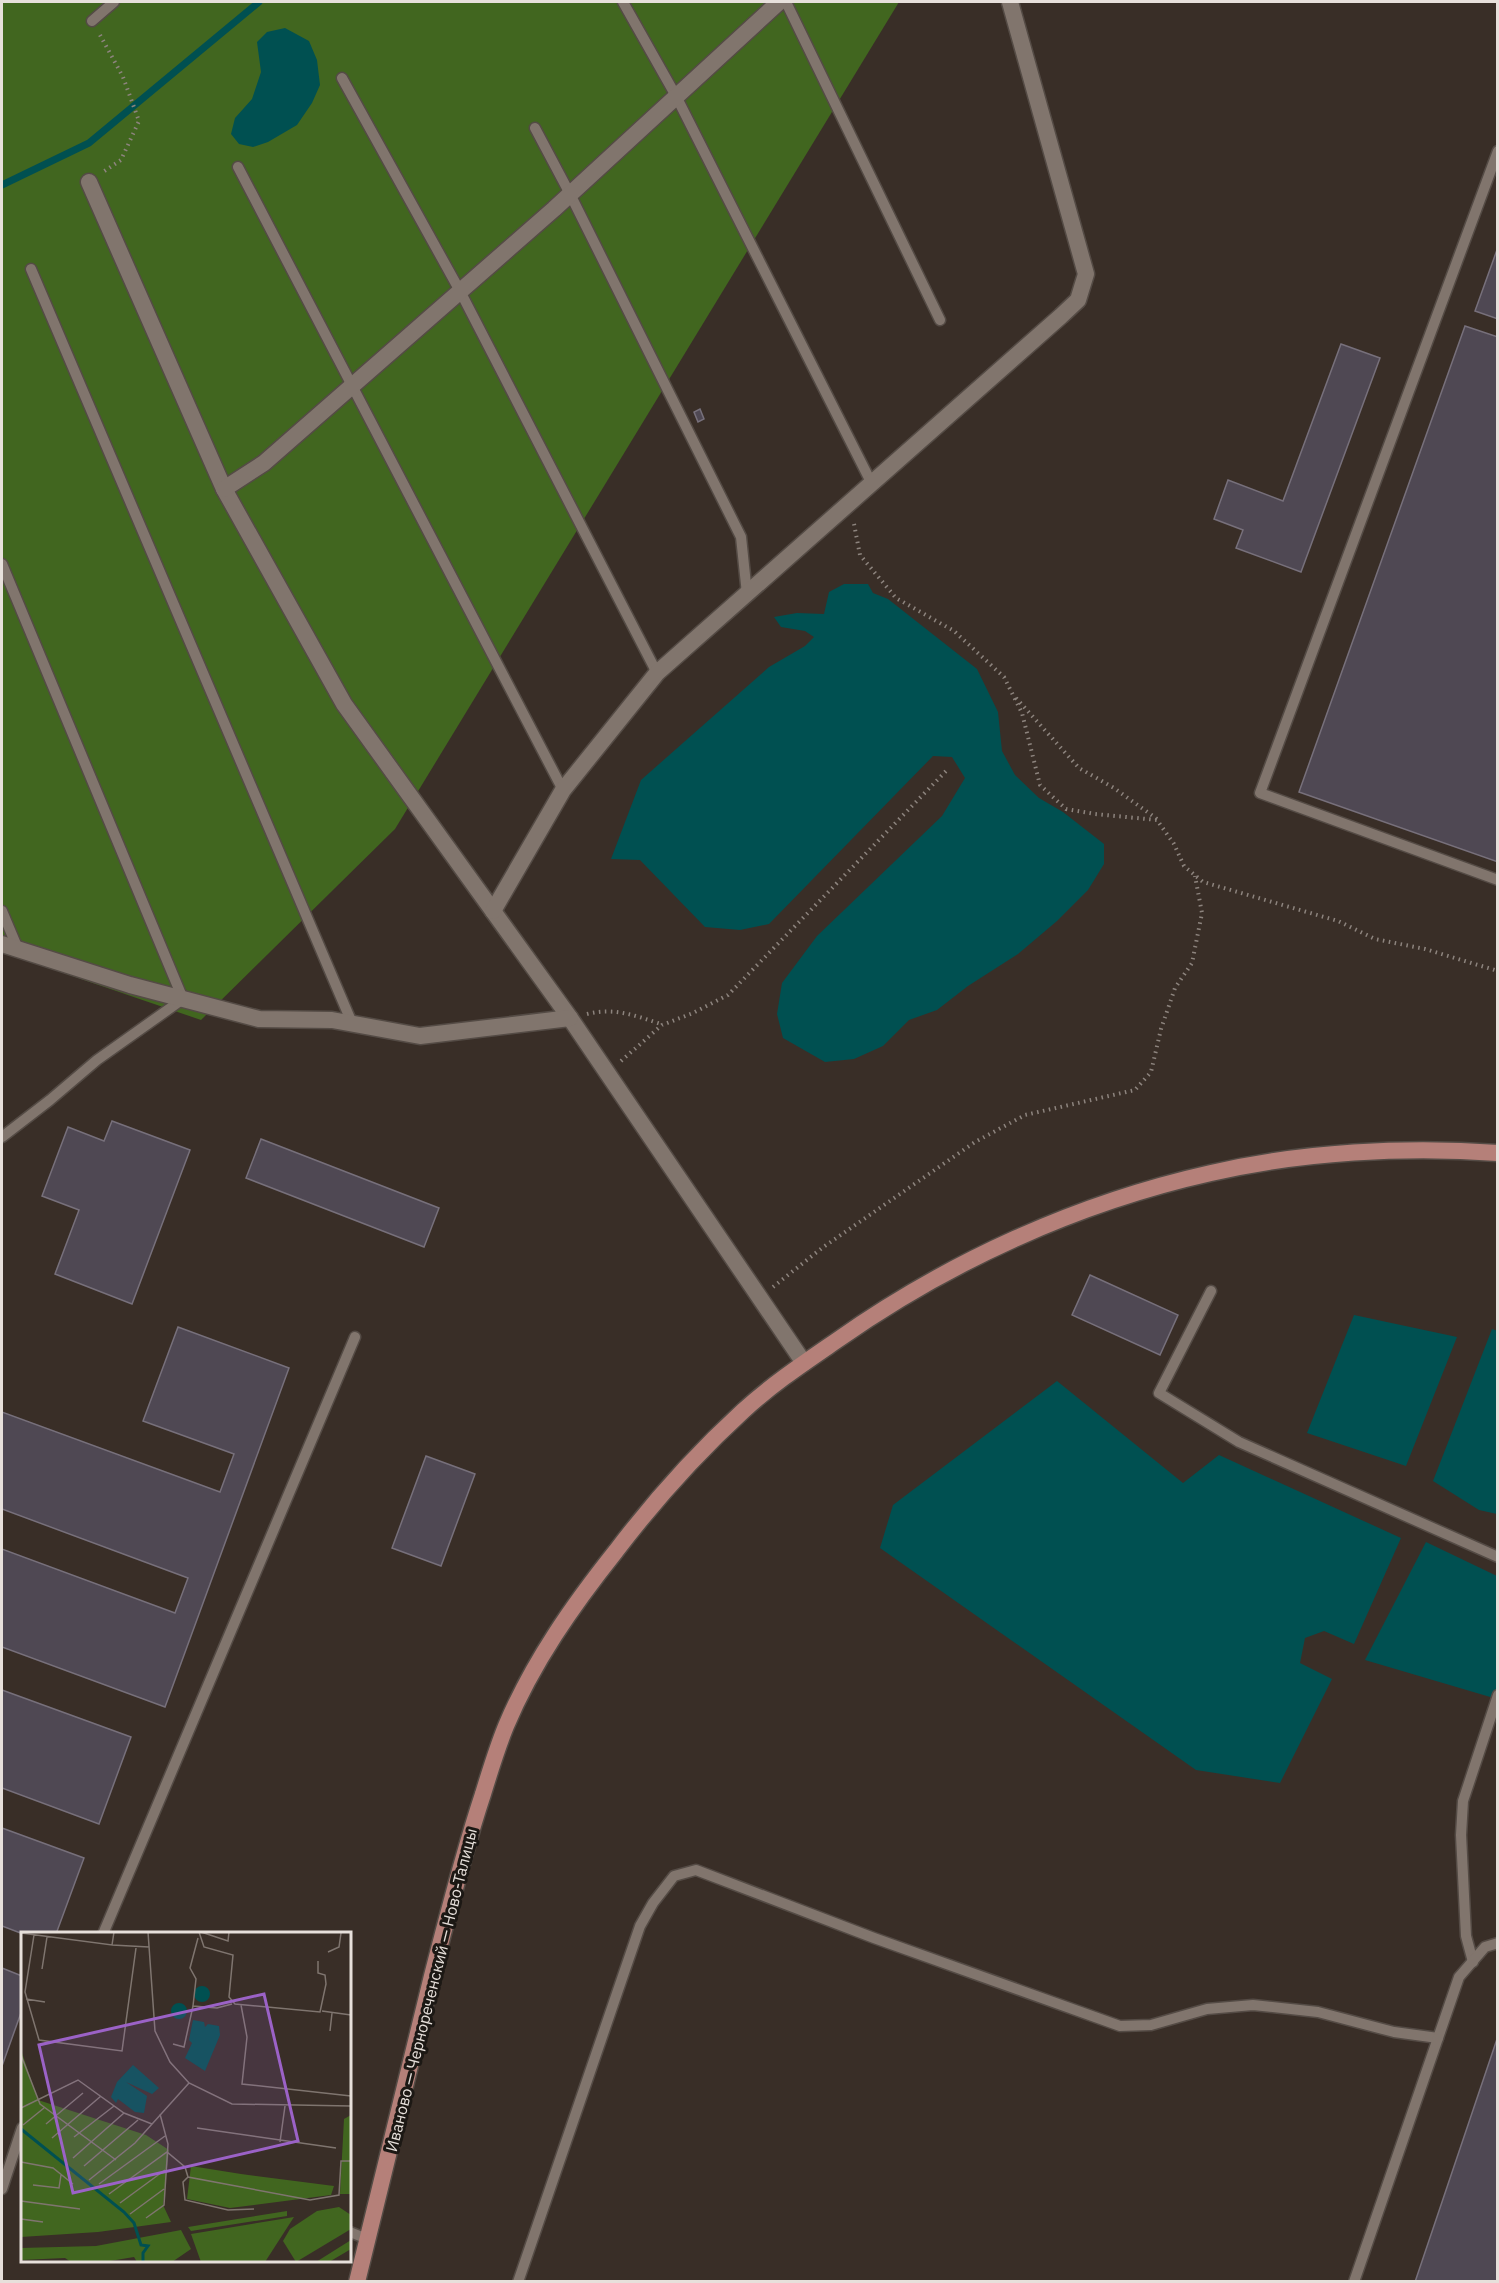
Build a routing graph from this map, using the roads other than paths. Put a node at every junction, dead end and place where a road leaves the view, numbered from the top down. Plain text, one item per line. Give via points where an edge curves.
1 (114, 2) edge
2 (623, 2) edge
3 (779, 2) edge
4 (786, 2) edge
5 (1010, 2) edge
6 (92, 21) road end
7 (342, 78) dead end
8 (676, 96) junction
9 (535, 128) dead end
10 (1497, 151) edge
11 (238, 167) dead end
12 (89, 182) road end
13 (570, 194) junction
14 (31, 269) dead end
15 (460, 291) junction
16 (940, 320) dead end
17 (353, 385) junction
18 (224, 489) junction
19 (866, 489) junction
20 (2, 564) edge
21 (747, 594) junction
22 (657, 673) junction
23 (563, 790) junction
24 (1497, 880) edge
25 (2, 911) edge
26 (493, 911) junction
27 (10, 946) edge
28 (183, 999) junction
29 (570, 1018) junction
30 (352, 1023) junction
31 (2, 1137) edge
32 (1497, 1153) edge
33 (1211, 1291) dead end
34 (355, 1337) dead end
35 (804, 1363) junction
36 (1497, 1557) edge
37 (1497, 1695) edge
38 (104, 1932) edge
39 (1497, 1943) edge
40 (1473, 1962) junction
41 (1438, 2038) junction
42 (21, 2131) edge
43 (2, 2189) edge
44 (351, 2232) edge
45 (368, 2239) junction
46 (357, 2282) edge
47 (518, 2282) edge
48 (1354, 2282) edge

1 - 6 lane
2 - 8 lane
3 - 8 street
4 - 16 lane
5 - 19 street via 1086,274 1078,300
7 - 15 lane
8 - 13 street
8 - 19 lane
9 - 13 lane
10 - 24 lane via 1260,793
11 - 17 lane
12 - 18 street
13 - 15 street
13 - 21 lane via 741,537
14 - 30 lane
15 - 17 street
15 - 22 lane
17 - 18 street via 264,463
17 - 23 lane
18 - 26 street via 344,704
19 - 21 street
20 - 28 lane
21 - 22 street
22 - 23 street
23 - 26 street
25 - 27 lane
26 - 29 street
27 - 28 street
28 - 30 street via 259,1019
28 - 31 lane via 97,1060
29 - 30 street via 420,1036
29 - 35 street
32 - 35 main road, Иваново — Чернореченский — Ново-Талицы via 1442,1150 1291,1159 1212,1172 1130,1196 1050,1224 956,1266 876,1312
33 - 36 lane via 1159,1393 1239,1442
34 - 38 lane
35 - 45 main road, Иваново — Чернореченский — Ново-Талицы via 745,1409 689,1464 639,1520 582,1594 539,1659 506,1726 461,1862
37 - 40 lane via 1463,1801 1466,1936
39 - 40 lane via 1485,1947
40 - 41 lane via 1459,1977
41 - 47 lane via 1394,2032 1318,2012 1253,2005 1207,2009 1151,2025 1120,2026 696,1870 674,1876 640,1926
41 - 48 lane
42 - 43 lane
44 - 45 lane
45 - 46 main road, Иваново — Чернореченский — Ново-Талицы

